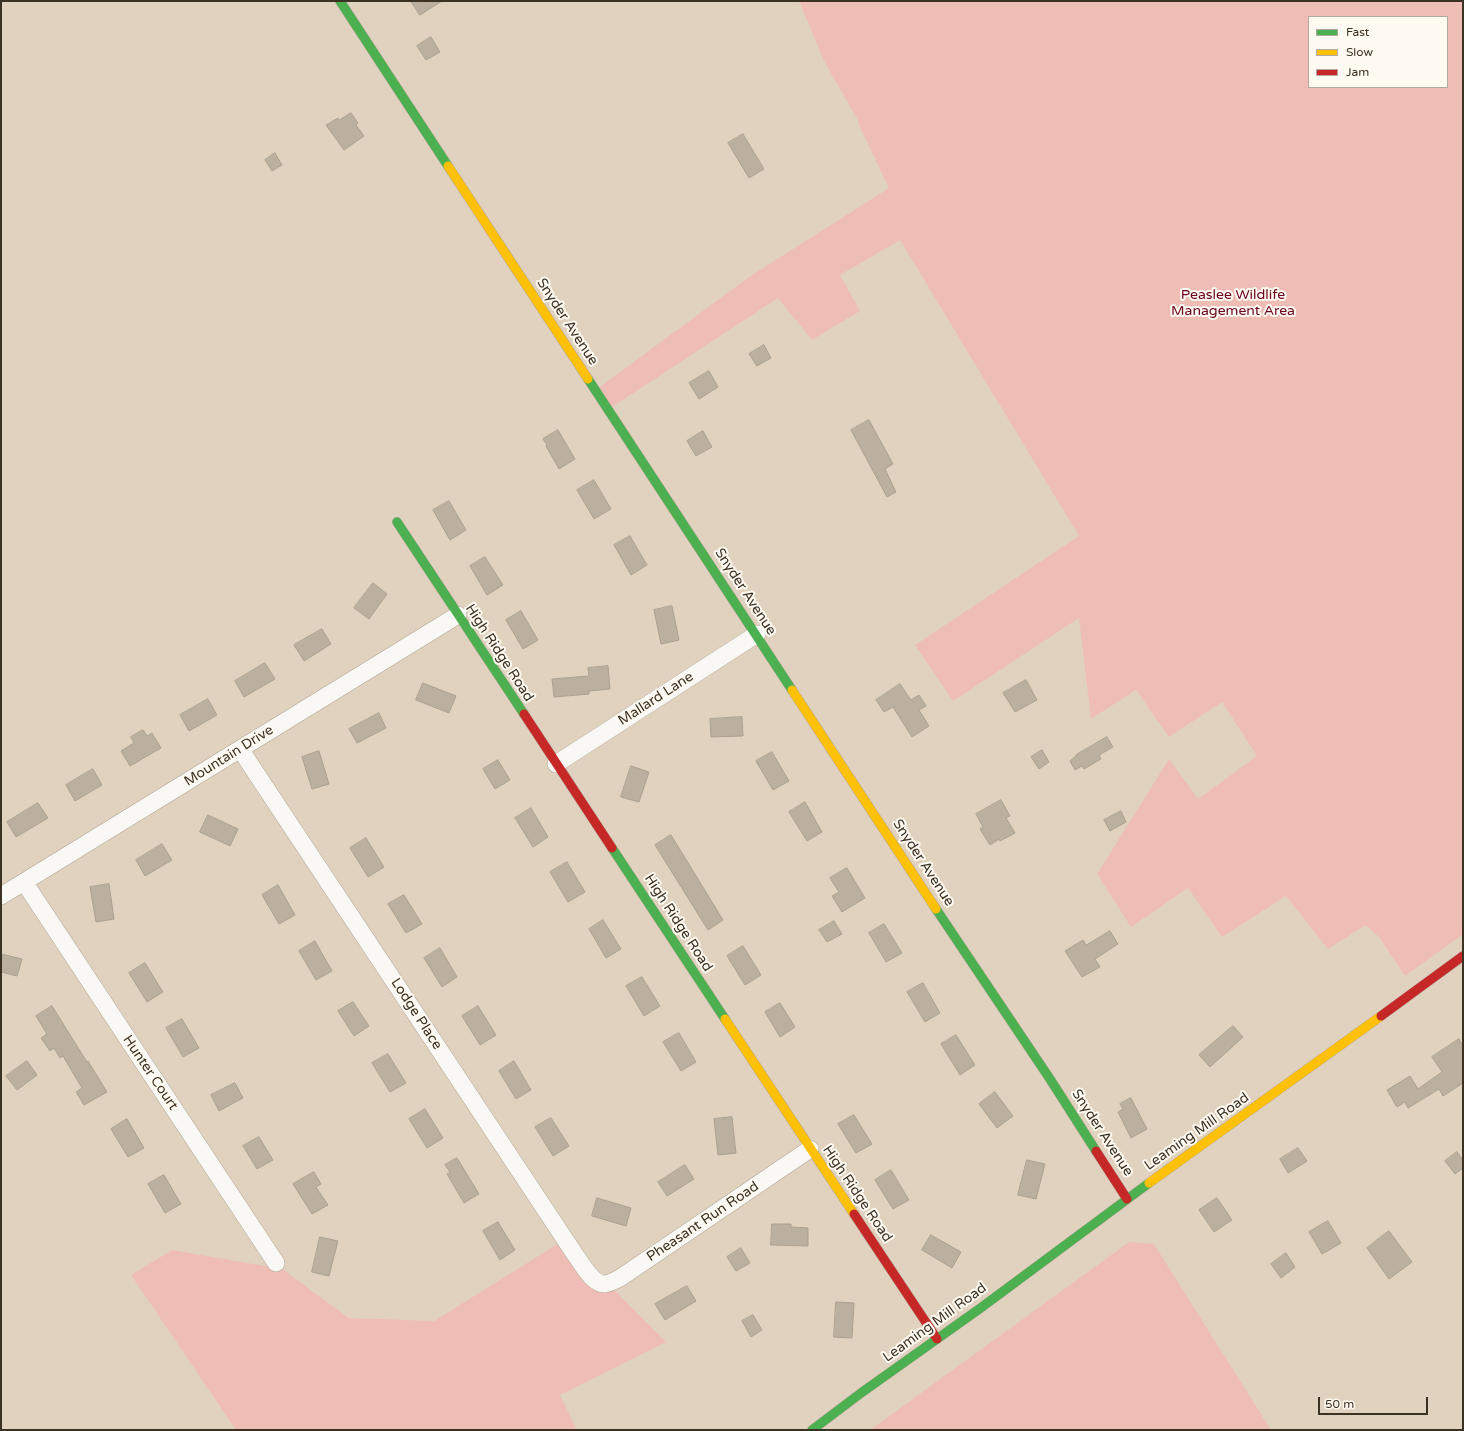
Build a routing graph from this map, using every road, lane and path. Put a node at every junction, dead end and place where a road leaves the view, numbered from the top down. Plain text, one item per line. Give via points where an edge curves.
1 (340, 1) edge
2 (397, 522) dead end
3 (458, 615) junction
4 (757, 634) junction
5 (240, 749) junction
6 (556, 764) junction
7 (24, 882) junction
8 (1, 896) edge
9 (1463, 956) edge
10 (810, 1150) junction
11 (1127, 1198) junction
12 (276, 1263) dead end
13 (593, 1279) joint
14 (937, 1339) junction
15 (812, 1430) edge

1 - 4 street, Snyder Avenue
2 - 3 street, High Ridge Road
3 - 5 street, Mountain Drive
3 - 6 street, High Ridge Road
4 - 6 street, Mallard Lane
4 - 11 street, Snyder Avenue
5 - 7 street, Mountain Drive
5 - 13 street, Lodge Place
6 - 10 street, High Ridge Road
7 - 8 street, Mountain Drive
7 - 12 street, Hunter Court
9 - 11 street, Leaming Mill Road
10 - 13 street, Pheasant Run Road via 620,1278 606,1284
10 - 14 street, High Ridge Road
11 - 14 street, Leaming Mill Road
14 - 15 street, Leaming Mill Road

